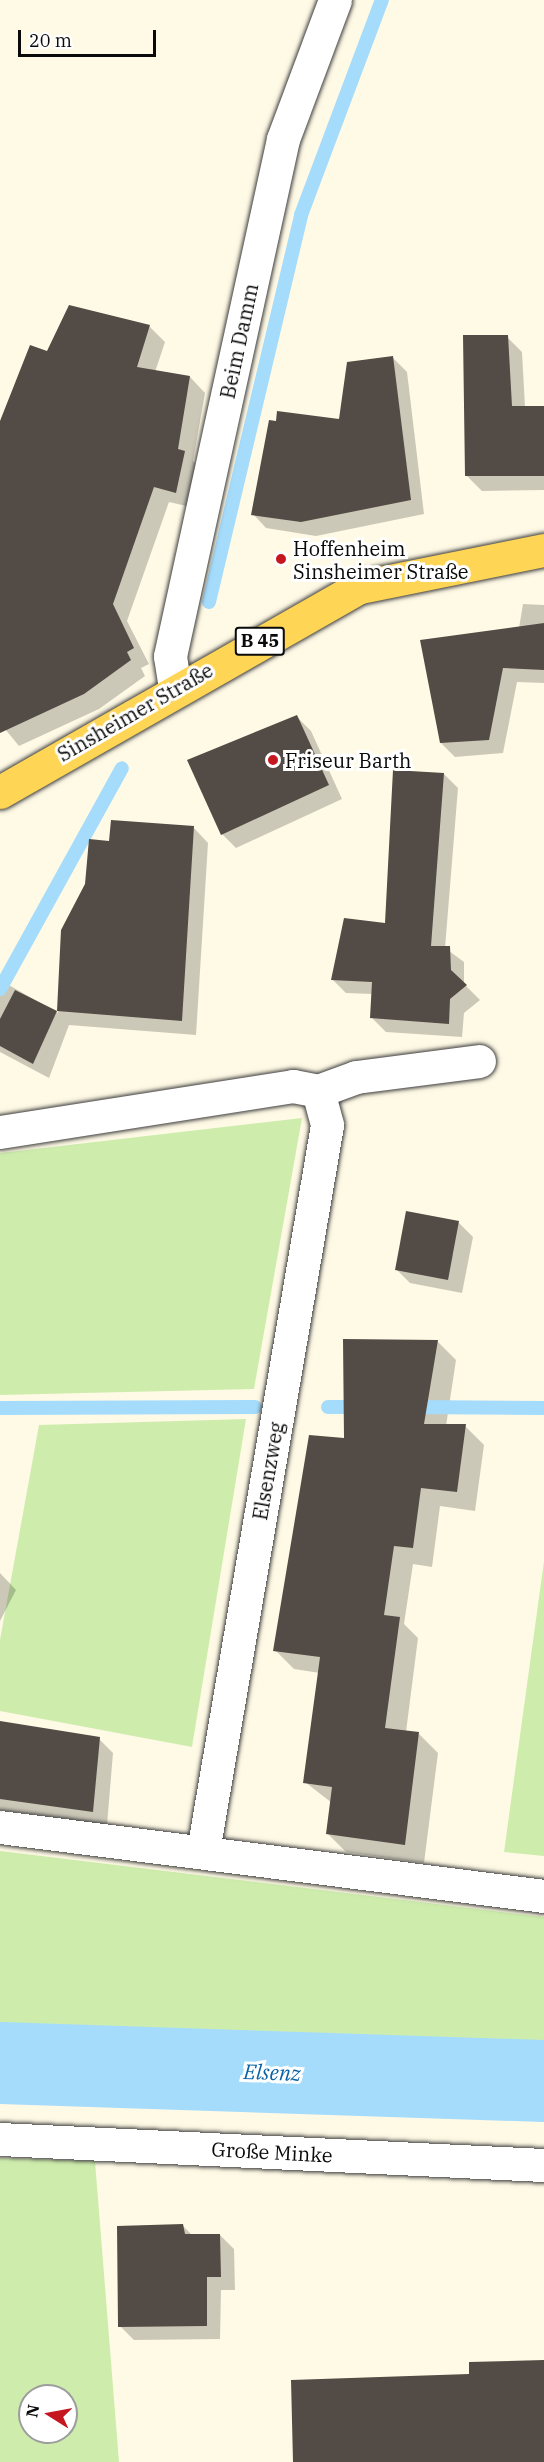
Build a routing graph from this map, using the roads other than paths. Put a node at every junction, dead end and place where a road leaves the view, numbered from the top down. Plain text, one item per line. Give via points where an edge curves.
1 (335, 0) edge
2 (544, 550) edge
3 (175, 688) junction
4 (0, 792) edge
5 (479, 1061) dead end
6 (318, 1091) junction
7 (0, 1132) edge
8 (0, 1827) edge
9 (204, 1851) junction
10 (544, 1896) edge
11 (0, 2139) edge
12 (544, 2166) edge

1 - 3 street, Beim Damm via 283,139 170,656
2 - 3 main road, Sinsheimer Straße / B 45 via 360,587
3 - 4 main road, Sinsheimer Straße / B 45
5 - 6 street via 356,1077
6 - 7 street via 293,1086
6 - 9 street, Elsenzweg via 327,1125
8 - 9 street
9 - 10 street
11 - 12 street, Große Minke

